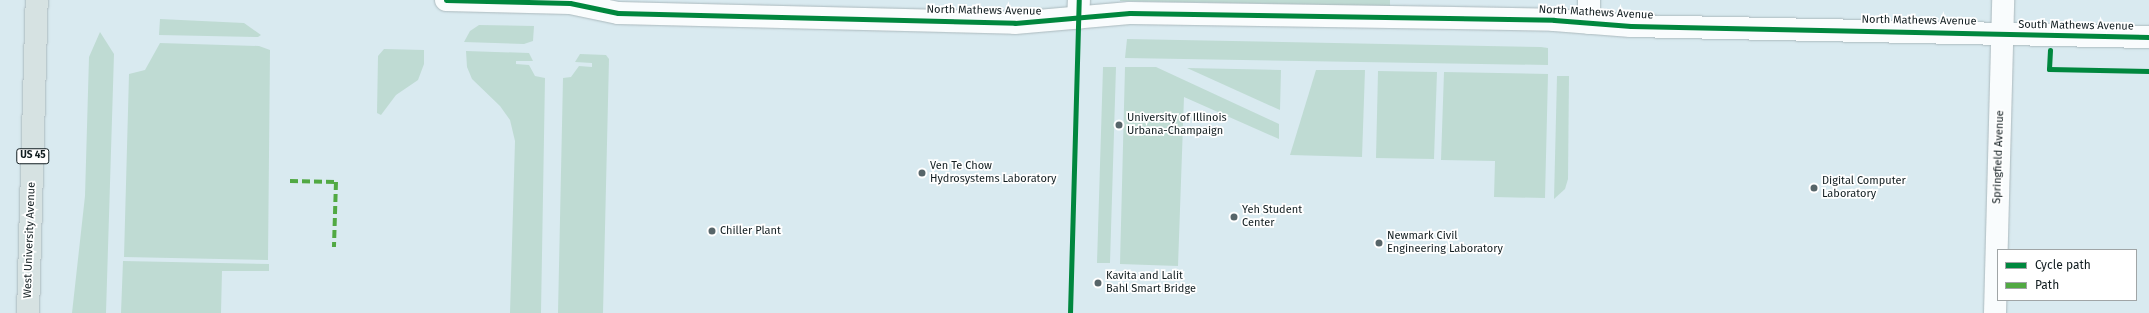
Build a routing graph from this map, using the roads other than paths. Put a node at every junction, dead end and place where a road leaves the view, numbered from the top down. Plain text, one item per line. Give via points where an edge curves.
1 (37, 0) edge
2 (446, 0) edge
3 (1589, 0) edge
4 (2003, 0) edge
5 (1078, 9) edge
6 (1589, 23) junction
7 (2003, 34) junction
8 (2149, 37) edge
9 (28, 313) edge
10 (1995, 313) edge

1 - 9 main road, West University Avenue / US 45
2 - 5 street, North Mathews Avenue via 570,3 618,13 1037,24
3 - 6 street
4 - 7 street, Springfield Avenue
5 - 6 street, North Mathews Avenue via 1130,13
6 - 7 street, North Mathews Avenue
7 - 8 street, South Mathews Avenue
7 - 10 street, Springfield Avenue

